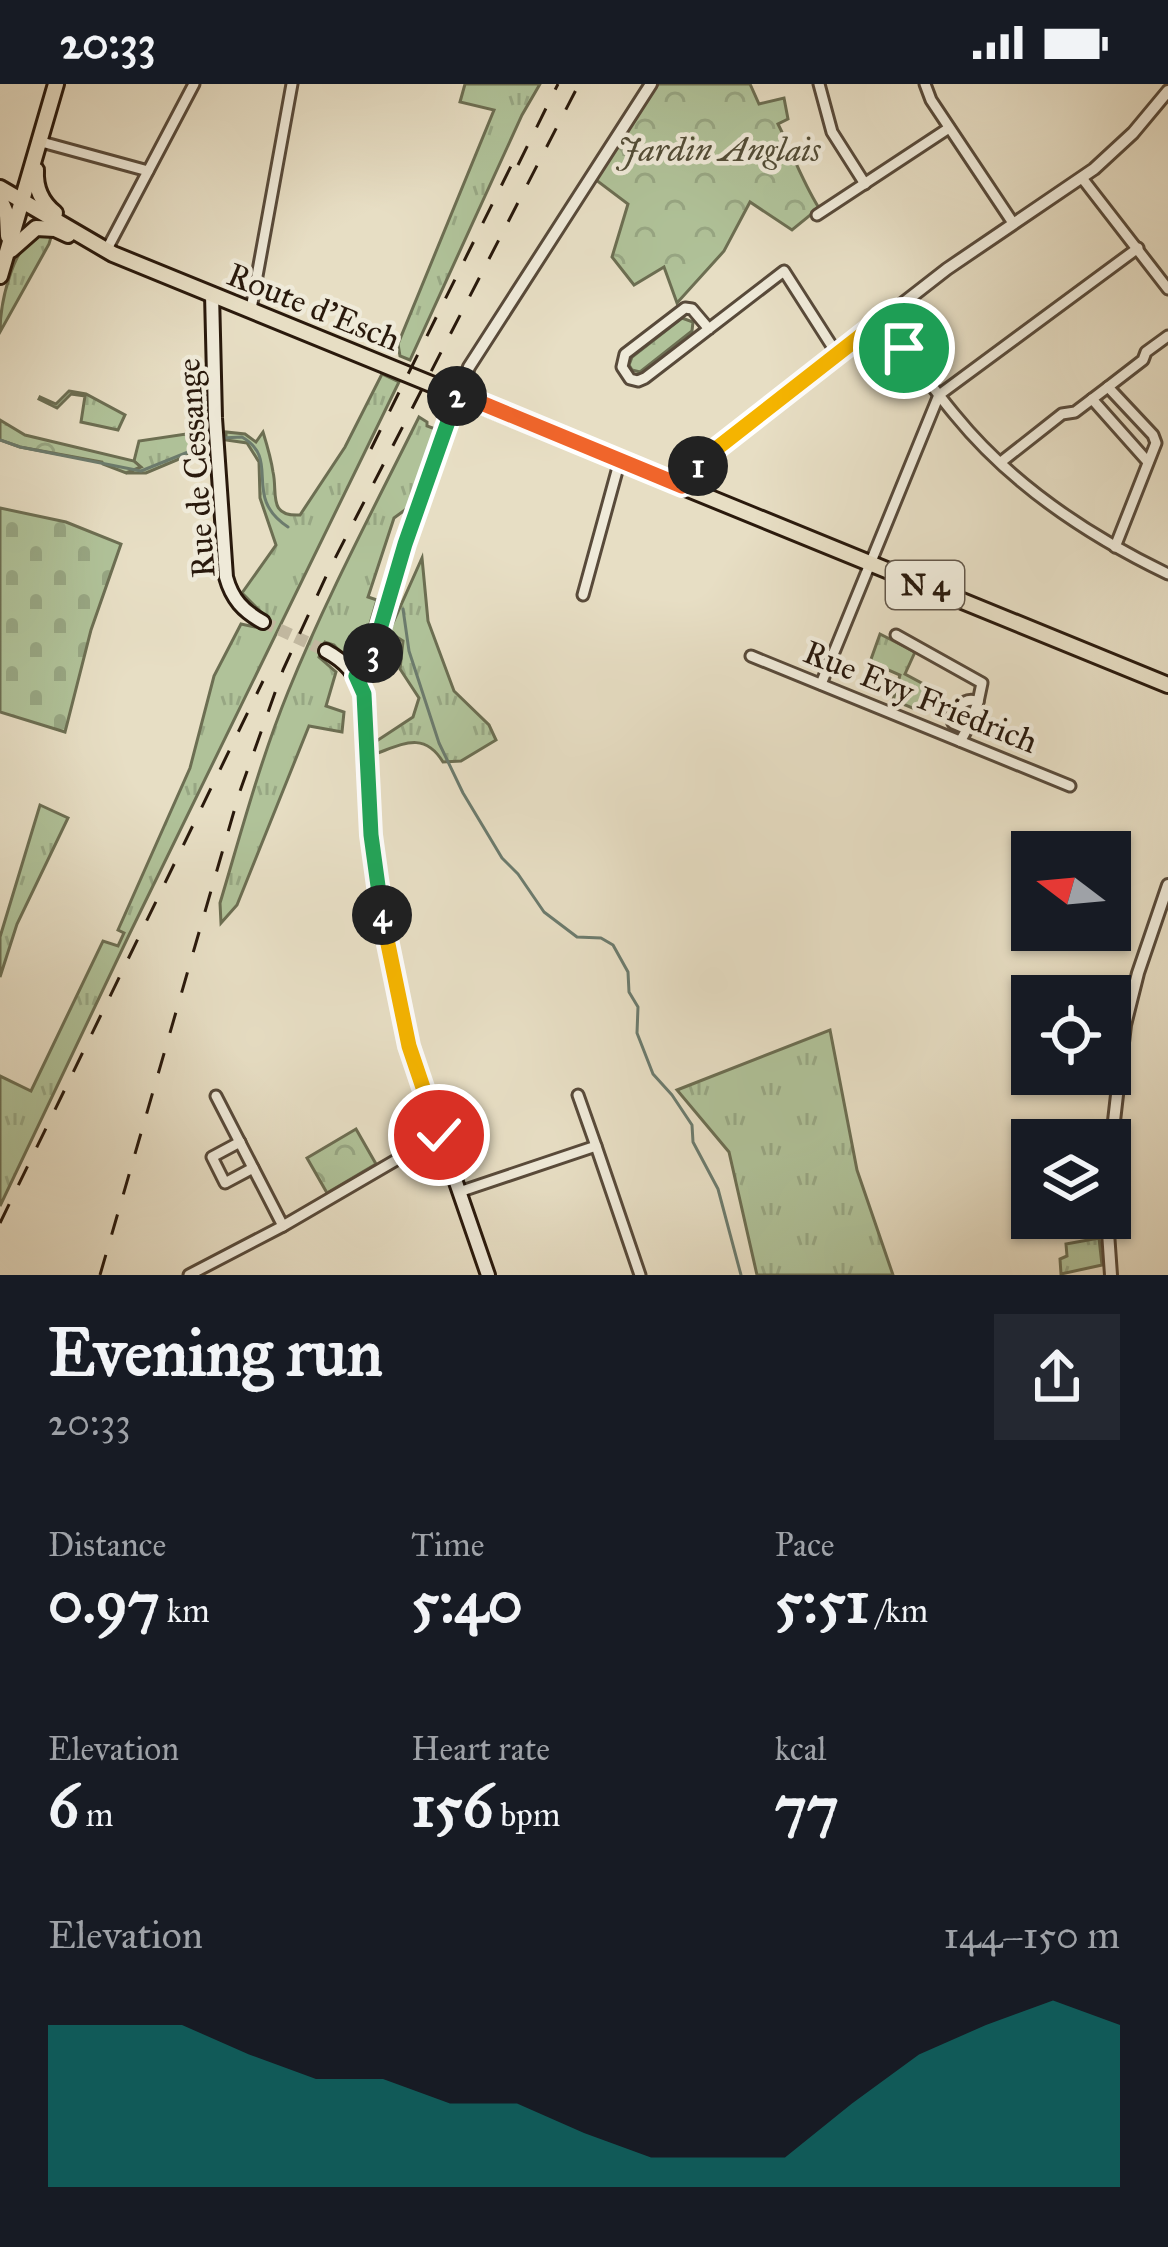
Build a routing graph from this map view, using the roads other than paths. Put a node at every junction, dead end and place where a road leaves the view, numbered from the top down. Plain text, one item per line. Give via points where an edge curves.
1 (56, 84) edge
2 (194, 84) edge
3 (292, 84) edge
4 (651, 84) edge
5 (818, 84) edge
6 (925, 84) edge
7 (1168, 92) edge
8 (950, 128) junction
9 (38, 141) junction
10 (148, 171) junction
11 (1082, 178) junction
12 (865, 184) junction
13 (0, 188) edge
14 (0, 200) edge
15 (22, 200) junction
16 (817, 215) dead end
17 (1013, 223) junction
18 (1138, 248) junction
19 (106, 251) junction
20 (8, 253) junction
21 (0, 272) edge
22 (1168, 289) edge
23 (212, 294) junction
24 (251, 309) junction
25 (881, 320) junction
26 (709, 329) junction
27 (1168, 336) edge
28 (837, 355) junction
29 (1108, 387) junction
30 (458, 394) junction
31 (939, 395) junction
32 (1092, 399) junction
33 (620, 460) junction
34 (1001, 462) junction
35 (1148, 462) junction
36 (682, 486) junction
37 (1115, 547) junction
38 (870, 563) junction
39 (1168, 574) edge
40 (583, 596) dead end
41 (263, 622) tunnel mouth
42 (896, 635) dead end
43 (326, 651) tunnel mouth
44 (751, 656) dead end
45 (356, 676) junction
46 (821, 684) junction
47 (1168, 685) edge
48 (978, 702) junction
49 (967, 729) junction
50 (960, 741) junction
51 (1070, 786) dead end
52 (1168, 885) edge
53 (578, 1095) dead end
54 (216, 1096) dead end
55 (1114, 1119) edge
56 (439, 1135) junction
57 (240, 1142) junction
58 (596, 1146) junction
59 (253, 1168) junction
60 (459, 1192) junction
61 (283, 1226) junction
62 (1108, 1239) edge
63 (189, 1275) edge
64 (488, 1275) edge
65 (640, 1275) edge
66 (1111, 1275) edge

1 - 9 main road
2 - 10 street
3 - 24 street
4 - 30 street via 485,338
5 - 12 street via 832,132
6 - 8 street
7 - 11 street
8 - 12 street
8 - 17 street
9 - 10 street
9 - 15 main road
9 - 19 main road, Route d'Esch / N 4 via 43,201
10 - 19 street
11 - 17 street
11 - 18 street
12 - 16 street
13 - 15 main road, Route d'Esch / N 4
14 - 20 main road
15 - 19 main road, Route d'Esch / N 4
15 - 20 main road
17 - 25 street
18 - 22 street
18 - 31 street
19 - 20 main road, N 4 via 43,227
19 - 23 main road, Route d'Esch / N 4
20 - 21 main road
23 - 24 main road, Route d'Esch / N 4
23 - 41 main road, Rue de Cessange via 229,588
24 - 30 main road, Route d'Esch / N 4
25 - 28 street
25 - 31 street
26 - 26 street via 685,308 625,354 622,367 630,379 645,378
26 - 28 street via 784,271
27 - 29 street
28 - 36 street via 716,449
29 - 32 street
29 - 35 street via 1153,435
30 - 33 main road, Route d'Esch / N 4
30 - 45 street via 371,659
31 - 34 street
31 - 38 street
32 - 34 street
32 - 35 street
33 - 36 main road, Route d'Esch / N 4
33 - 40 street
34 - 37 street
35 - 37 street
36 - 38 main road, Route d'Esch / N 4
37 - 39 street
38 - 46 street
38 - 47 main road, Route d'Esch / N 4
42 - 48 street via 982,683
43 - 45 main road
44 - 46 street, Rue Evy Friedrich
45 - 56 main road via 364,694 379,898 409,1046
46 - 50 street, Rue Evy Friedrich
48 - 49 street
48 - 49 street via 966,700 950,716
49 - 50 street
50 - 51 street, Rue Evy Friedrich
52 - 55 street via 1125,1025
53 - 58 street
54 - 57 street
56 - 60 main road
56 - 61 street
57 - 59 street
57 - 59 street via 212,1157 225,1183
58 - 60 street
58 - 65 street
59 - 61 street
60 - 64 main road
61 - 63 street
62 - 66 street

